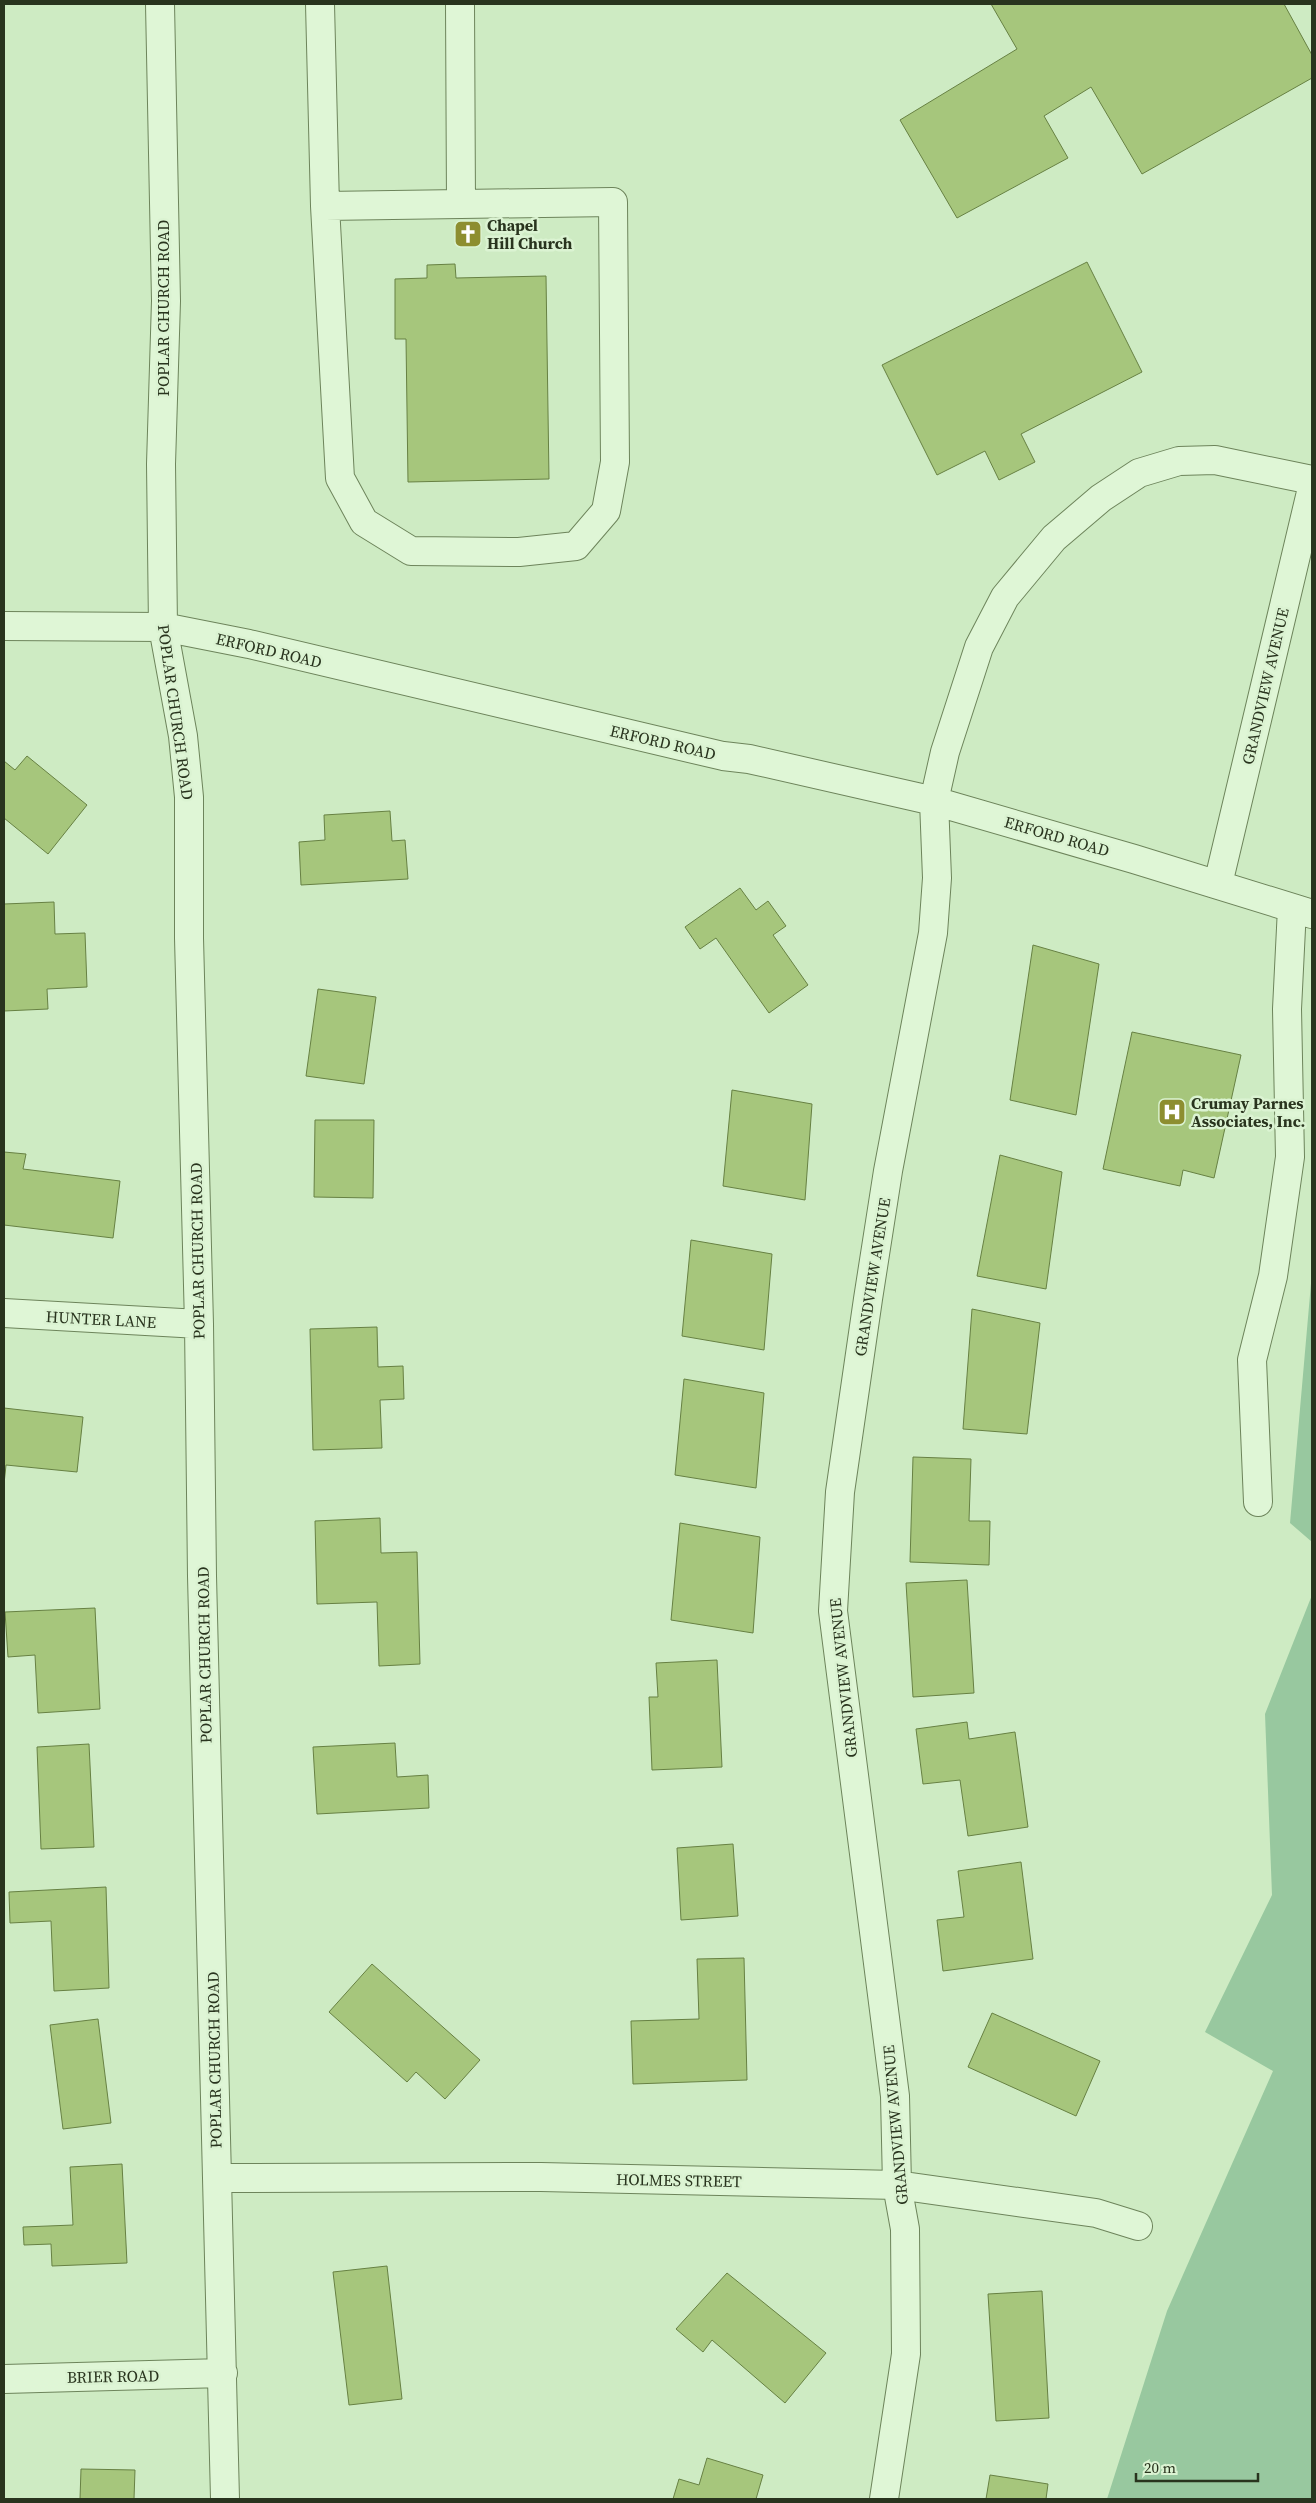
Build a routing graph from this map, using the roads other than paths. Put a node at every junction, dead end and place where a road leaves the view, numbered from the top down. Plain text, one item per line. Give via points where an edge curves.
1 (160, 4) edge
2 (320, 4) edge
3 (460, 4) edge
4 (461, 204) junction
5 (325, 206) junction
6 (1312, 480) edge
7 (1312, 488) edge
8 (4, 626) edge
9 (163, 627) junction
10 (934, 801) junction
11 (1218, 884) junction
12 (1302, 911) edge
13 (4, 1313) edge
14 (199, 1324) junction
15 (1258, 1502) dead end
16 (217, 2178) junction
17 (897, 2185) junction
18 (1138, 2226) dead end
19 (223, 2373) junction
20 (4, 2379) edge
21 (225, 2499) edge
22 (884, 2499) edge

1 - 9 street, POPLAR CHURCH ROAD via 166,301 161,464
2 - 5 street
3 - 4 street
4 - 5 street
4 - 5 street via 613,202 615,462 606,511 576,546 519,552 411,551 364,522 340,478
6 - 10 street, GRANDVIEW AVENUE via 1215,460 1179,462 1140,473 1101,498 1054,538 1005,597 979,647 945,752
7 - 11 street, GRANDVIEW AVENUE
8 - 9 street, ERFORD ROAD
9 - 10 street, ERFORD ROAD via 249,644 723,756
9 - 14 street, POPLAR CHURCH ROAD via 183,736 189,797 189,938
10 - 11 street, ERFORD ROAD
10 - 17 street, GRANDVIEW AVENUE via 937,878 933,932 888,1171 868,1298 840,1492 833,1611 895,2096
11 - 12 street, ERFORD ROAD
12 - 15 street via 1288,1009 1290,1157 1273,1276 1252,1360
13 - 14 street, HUNTER LANE
14 - 16 street, POPLAR CHURCH ROAD
16 - 17 street, HOLMES STREET via 541,2177
16 - 19 street, POPLAR CHURCH ROAD
17 - 18 street, HOLMES STREET via 1096,2213
17 - 22 street, GRANDVIEW AVENUE via 905,2228 906,2354
19 - 20 street, BRIER ROAD
19 - 21 street, POPLAR CHURCH ROAD

